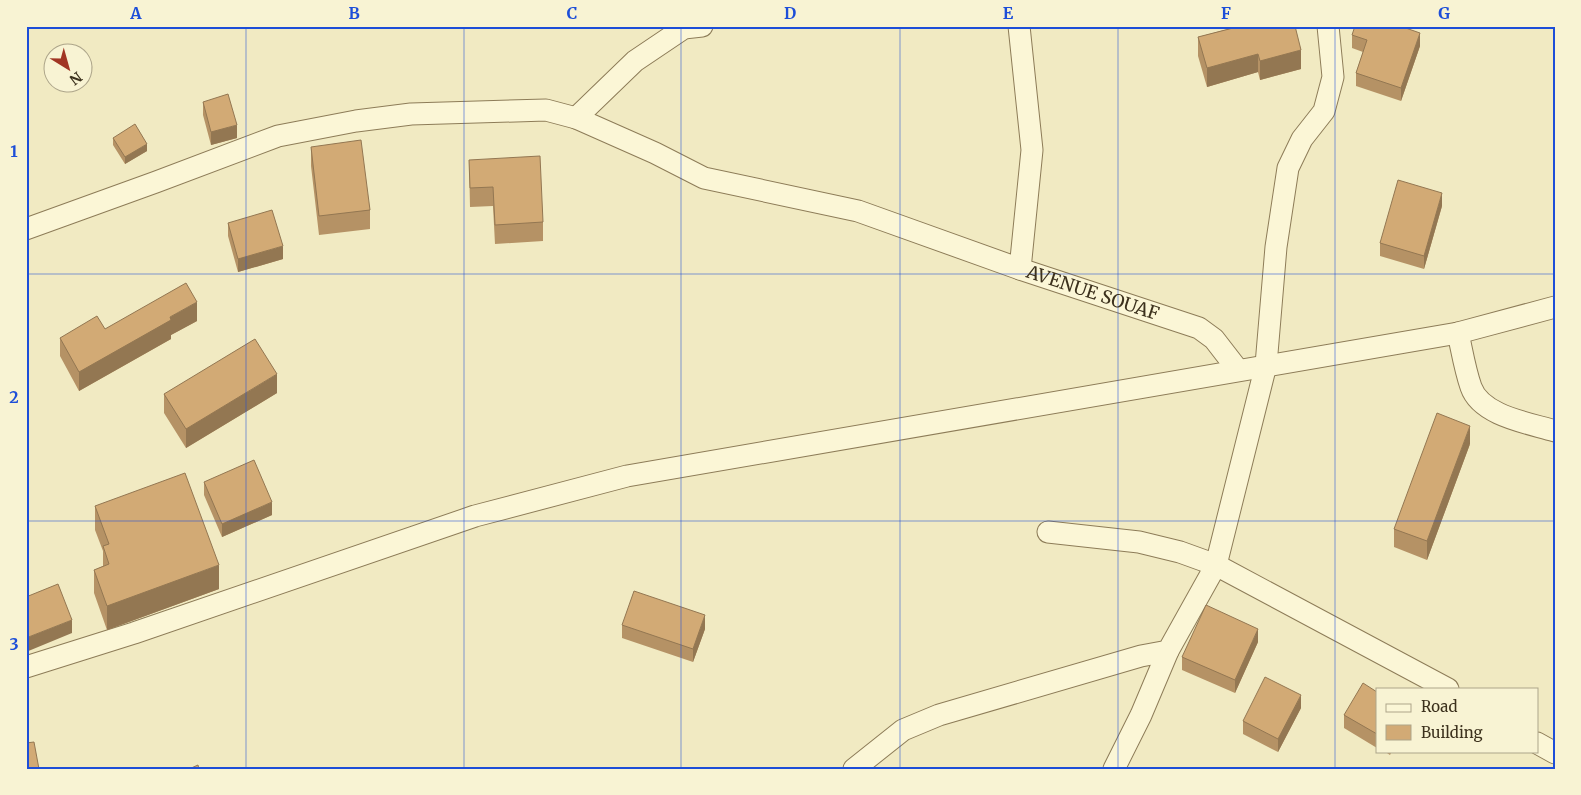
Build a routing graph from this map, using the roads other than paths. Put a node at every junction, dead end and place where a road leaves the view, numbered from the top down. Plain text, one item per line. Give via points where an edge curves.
1 (1019, 26) edge
2 (1328, 26) edge
3 (690, 27) edge
4 (576, 118) junction
5 (26, 229) edge
6 (1020, 268) junction
7 (1555, 307) edge
8 (1458, 333) junction
9 (1266, 365) junction
10 (1238, 370) junction
11 (1555, 431) edge
12 (1048, 532) dead end
13 (1216, 565) junction
14 (1168, 651) junction
15 (26, 668) edge
16 (1446, 688) edge
17 (1538, 744) edge
18 (1555, 753) edge
19 (855, 768) edge
20 (1114, 769) edge

1 - 6 street, AVENUE SOUAF via 1032,150
2 - 9 street via 1333,77 1324,110 1302,139 1288,168 1276,247
3 - 4 street via 635,61
4 - 5 street via 546,110 411,114 278,136
4 - 6 street via 704,178 858,211
6 - 10 street, AVENUE SOUAF via 1199,328 1214,339
7 - 8 street
8 - 9 street
8 - 11 street via 1476,397 1492,411
9 - 10 street
9 - 13 street
10 - 15 street via 627,476 474,516
12 - 13 street via 1139,542
13 - 14 street
13 - 16 street
14 - 19 street via 939,715 903,730
14 - 20 street
17 - 18 street

